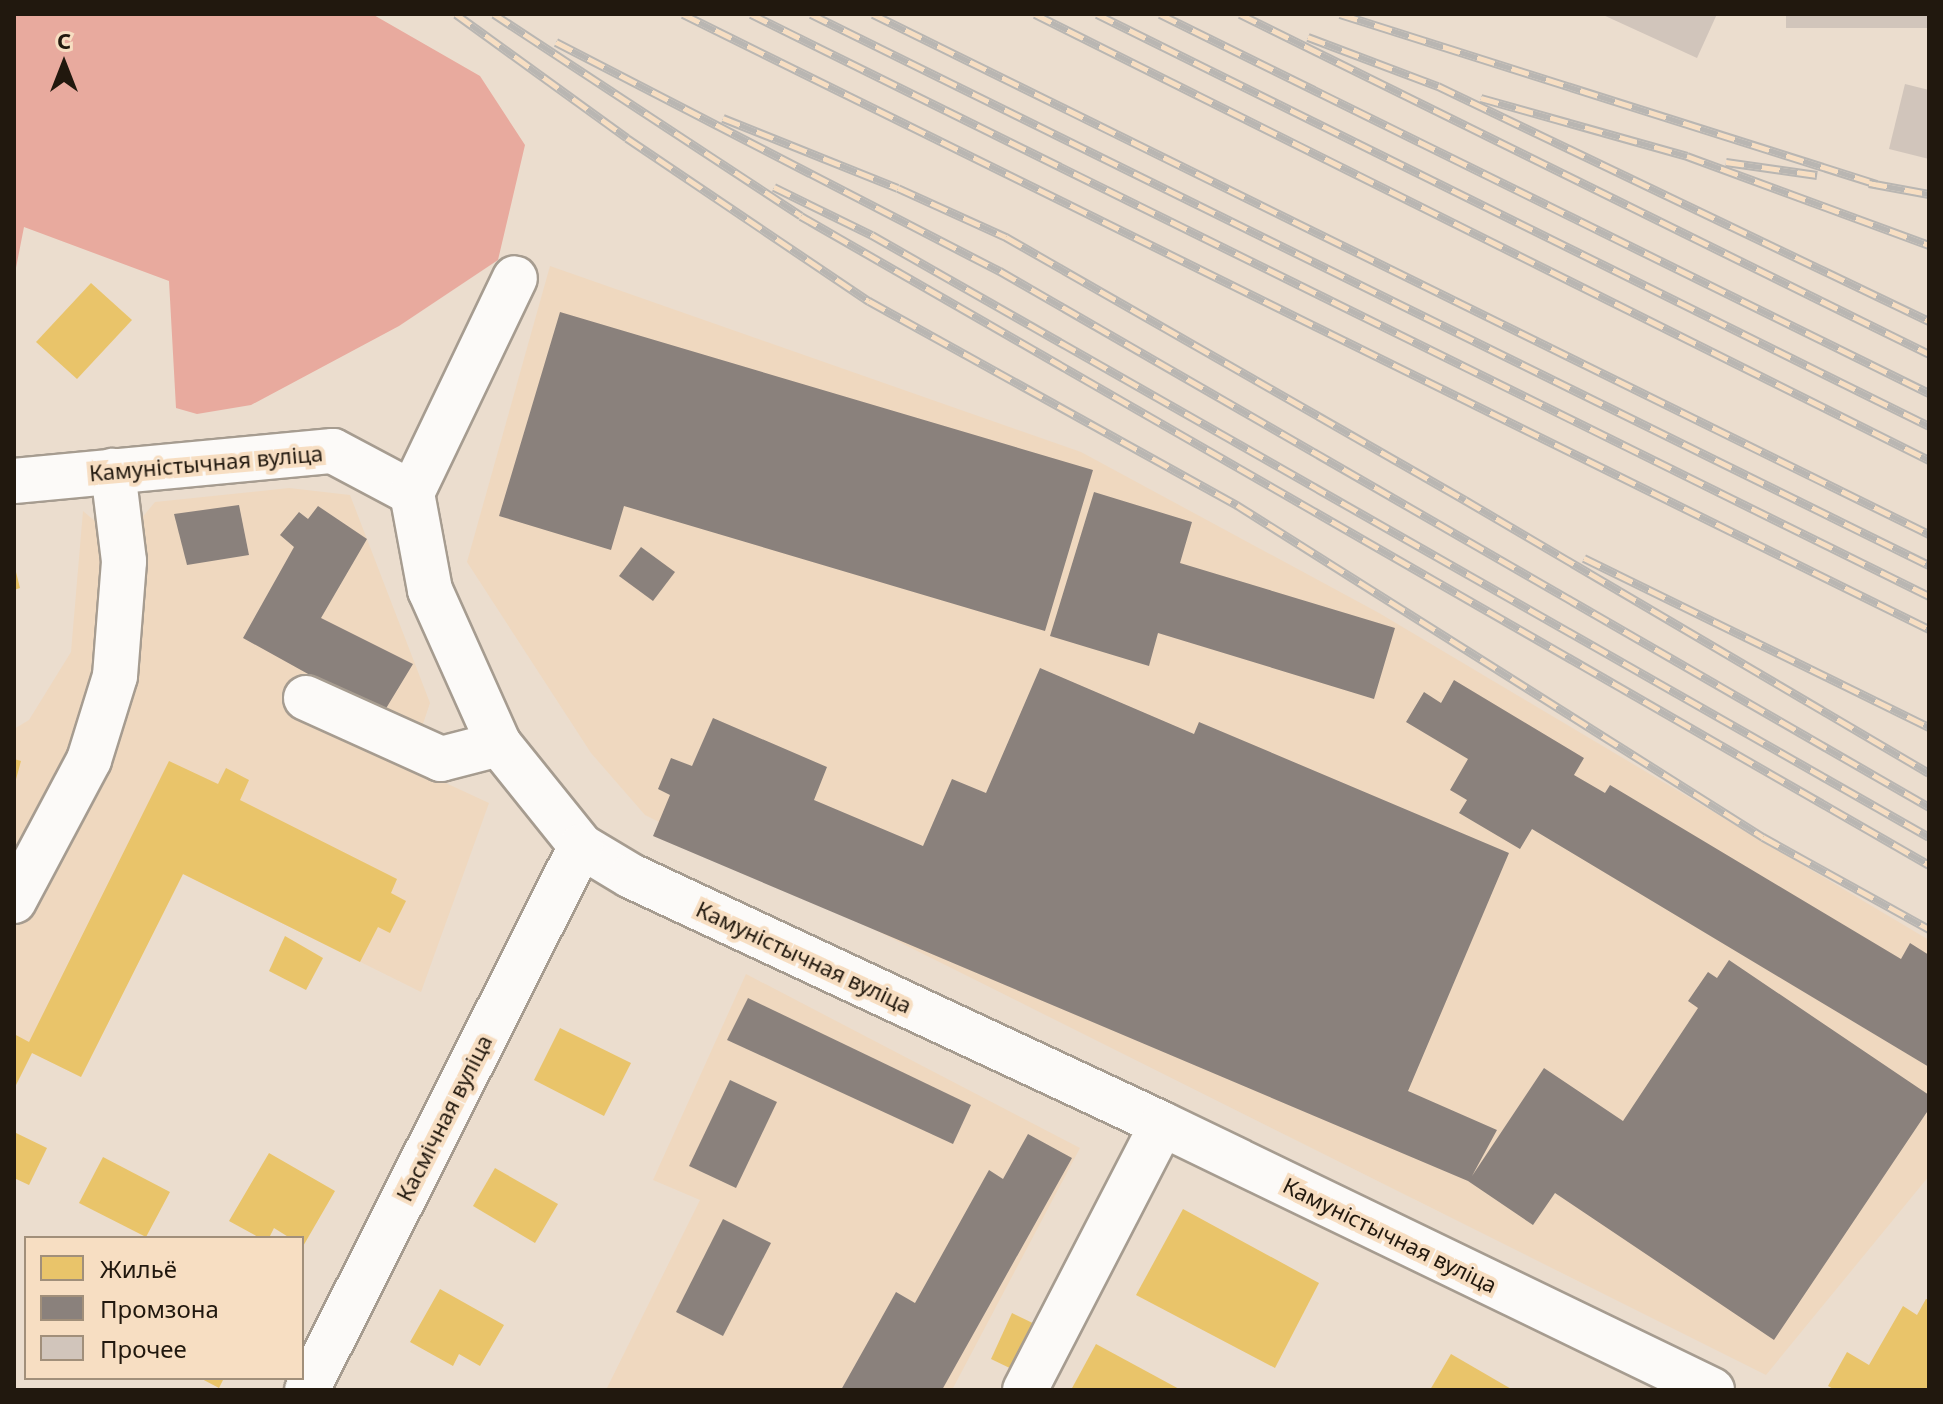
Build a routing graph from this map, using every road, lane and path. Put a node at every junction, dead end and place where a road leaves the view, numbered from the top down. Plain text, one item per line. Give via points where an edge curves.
1 (515, 278) dead end
2 (113, 471) junction
3 (14, 481) edge
4 (412, 493) junction
5 (306, 698) dead end
6 (499, 744) junction
7 (581, 846) junction
8 (14, 901) edge
9 (1162, 1124) junction
10 (307, 1390) edge
11 (1025, 1390) edge
12 (1712, 1390) edge

1 - 4 street
2 - 3 street, Камуністычная вуліца
2 - 4 street, Камуністычная вуліца via 333,451
2 - 8 street via 124,561 115,676 89,760
4 - 6 street, Камуністычная вуліца via 430,590
5 - 6 street via 441,759
6 - 7 street, Камуністычная вуліца
7 - 9 street, Камуністычная вуліца via 631,876
7 - 10 street, Касмічная вуліца
9 - 11 street
9 - 12 street, Камуністычная вуліца

